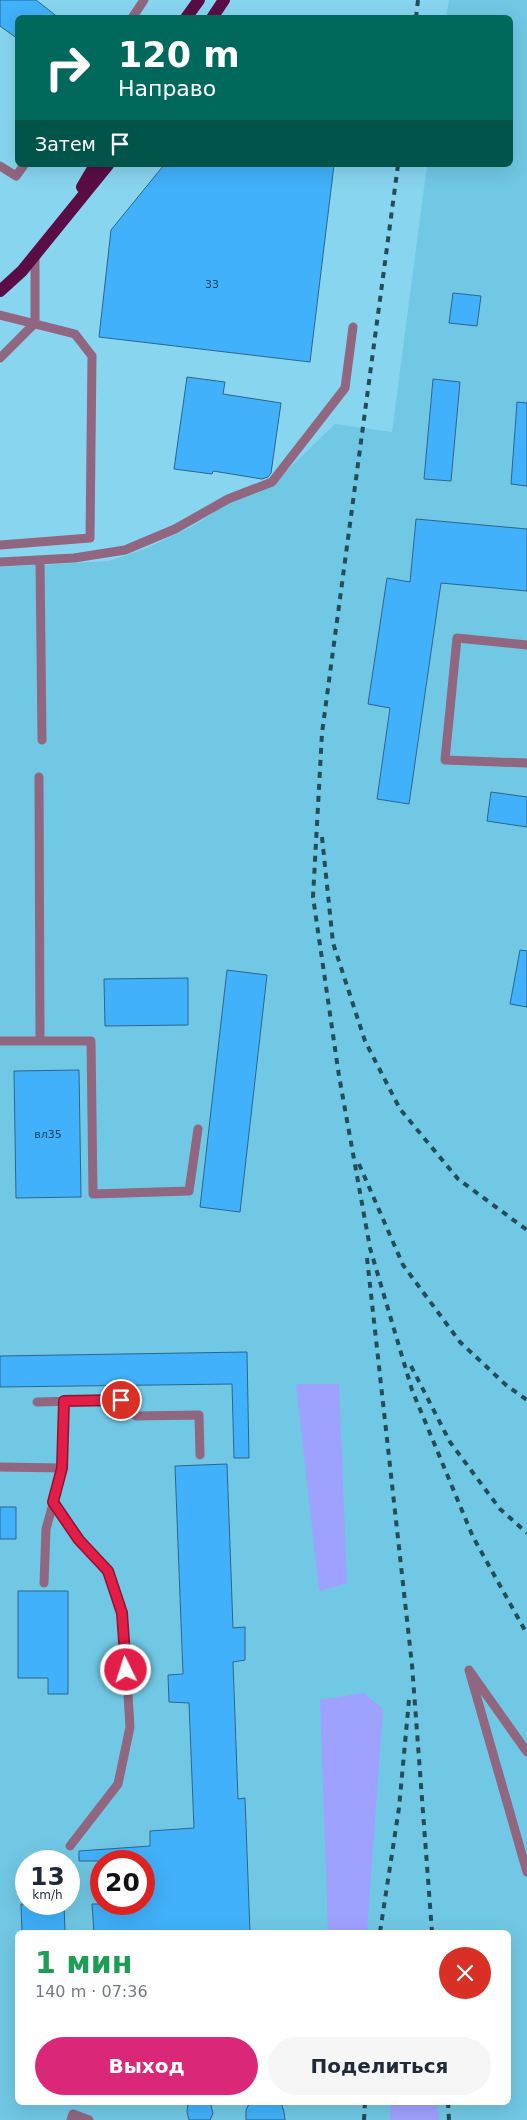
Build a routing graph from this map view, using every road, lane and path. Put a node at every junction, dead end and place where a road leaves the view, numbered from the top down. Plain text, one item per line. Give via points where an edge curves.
1 (144, 0) edge
2 (198, 0) edge
3 (224, 0) edge
4 (134, 15) edge
5 (188, 15) edge
6 (214, 15) edge
7 (0, 166) edge
8 (23, 167) edge
9 (94, 167) edge
10 (106, 167) edge
11 (62, 221) junction
12 (35, 253) junction
13 (0, 291) edge
14 (0, 315) edge
15 (35, 322) junction
16 (353, 327) dead end
17 (0, 358) edge
18 (0, 545) edge
19 (40, 560) junction
20 (0, 562) edge
21 (527, 645) edge
22 (42, 740) dead end
23 (527, 763) edge
24 (39, 777) dead end
25 (0, 1041) edge
26 (40, 1041) junction
27 (198, 1128) dead end
28 (64, 1401) junction
29 (37, 1402) dead end
30 (200, 1455) dead end
31 (0, 1467) edge
32 (62, 1468) junction
33 (53, 1502) junction
34 (44, 1583) dead end
35 (527, 1752) edge
36 (70, 1846) dead end
37 (527, 1872) edge
38 (71, 2120) edge
39 (89, 2120) edge

1 - 4 lane
2 - 5 main road
3 - 6 main road
7 - 8 lane via 16,176
9 - 11 main road
10 - 11 main road
11 - 12 main road
12 - 13 main road via 22,271
12 - 15 lane
14 - 15 lane
15 - 17 lane
15 - 18 lane via 75,334 92,356 90,538
16 - 19 lane via 345,388 272,482 228,499 125,550
19 - 20 lane
19 - 22 lane
21 - 23 lane via 457,638 446,760
24 - 26 lane
25 - 26 lane
26 - 27 lane via 91,1041 93,1194 189,1191
28 - 29 lane
28 - 30 lane via 121,1400 136,1416 199,1415
28 - 32 lane
31 - 32 lane
32 - 33 lane
33 - 34 lane via 46,1529
33 - 36 lane via 79,1540 108,1571 122,1613 130,1727 118,1784
35 - 37 lane via 468,1670
38 - 39 lane via 73,2114

